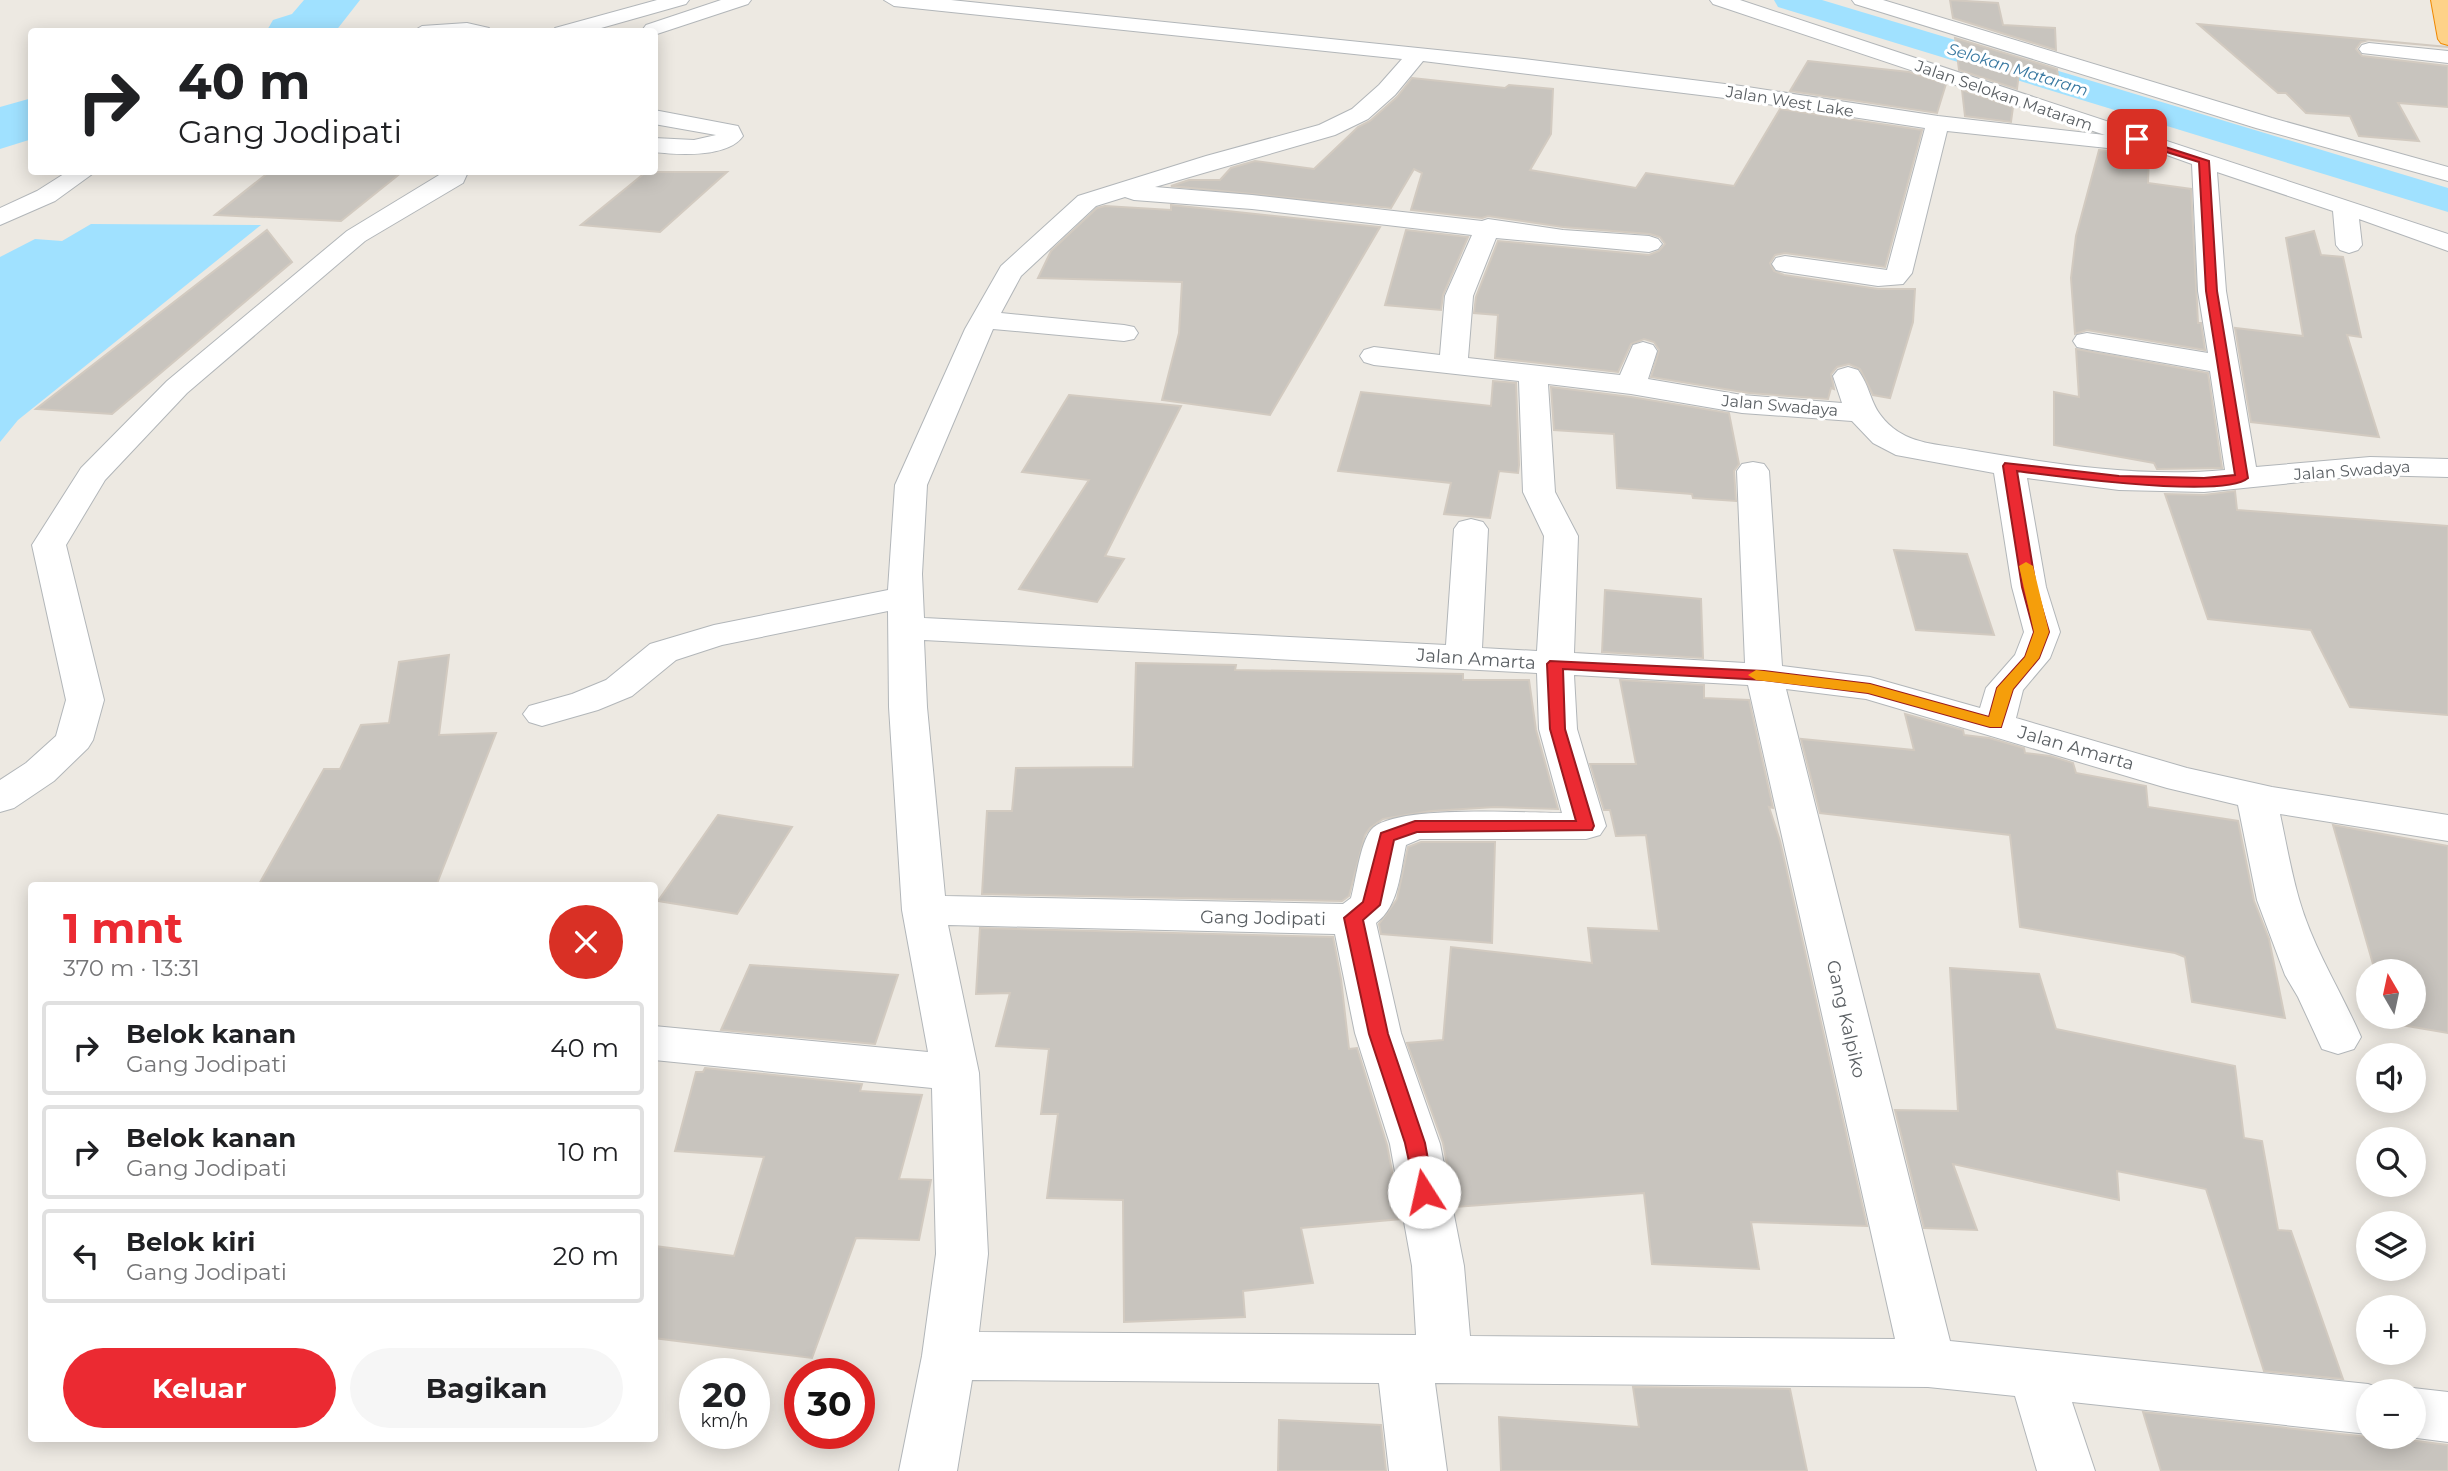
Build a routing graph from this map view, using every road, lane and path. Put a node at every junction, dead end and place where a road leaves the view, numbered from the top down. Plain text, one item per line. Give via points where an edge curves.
1 (679, 0) edge
2 (741, 0) edge
3 (894, 0) edge
4 (1720, 0) edge
5 (2441, 0) edge
6 (1871, 1) edge
7 (581, 28) edge
8 (658, 28) edge
9 (2448, 39) edge
10 (2369, 49) dead end
11 (1418, 53) junction
12 (2448, 57) edge
13 (2249, 100) dead end
14 (658, 118) edge
15 (1938, 123) junction
16 (2264, 123) junction
17 (658, 145) edge
18 (2162, 148) junction
19 (2204, 161) junction
20 (2448, 174) edge
21 (78, 175) edge
22 (455, 175) edge
23 (1115, 191) junction
24 (2345, 207) junction
25 (0, 217) edge
26 (1488, 227) junction
27 (2448, 243) edge
28 (1648, 244) dead end
29 (2349, 245) dead end
30 (1785, 264) dead end
31 (984, 320) junction
32 (1124, 333) dead end
33 (2087, 341) dead end
34 (1643, 351) dead end
35 (1374, 356) dead end
36 (1453, 365) junction
37 (2224, 365) junction
38 (1533, 374) junction
39 (1848, 376) dead end
40 (1632, 385) junction
41 (1861, 413) junction
42 (2009, 466) junction
43 (2448, 468) edge
44 (1753, 471) dead end
45 (2242, 478) junction
46 (1471, 528) dead end
47 (906, 613) junction
48 (1463, 659) junction
49 (1555, 664) junction
50 (1764, 676) junction
51 (542, 714) dead end
52 (1995, 724) junction
53 (2256, 796) junction
54 (0, 800) edge
55 (2448, 828) edge
56 (924, 910) junction
57 (1353, 918) junction
58 (2339, 1037) dead end
59 (658, 1043) edge
60 (955, 1073) junction
61 (949, 1356) junction
62 (1424, 1360) junction
63 (1928, 1363) junction
64 (2036, 1375) junction
65 (2356, 1408) edge
66 (2426, 1414) edge
67 (2448, 1417) edge
68 (928, 1471) edge
69 (1418, 1471) edge
70 (2066, 1471) edge

1 - 7 street
2 - 8 street
3 - 11 street, Jalan West Lake
4 - 18 street, Jalan Selokan Mataram
5 - 9 highway
6 - 16 street
10 - 12 street
11 - 15 street, Jalan West Lake via 1729,91
11 - 23 street via 1360,114 1327,130
13 - 16 street
14 - 17 street via 718,127 732,136 695,148
15 - 18 street, Jalan West Lake
15 - 30 street via 1894,278
16 - 20 street
18 - 19 street, Jalan Selokan Mataram
19 - 24 street, Jalan Selokan Mataram
19 - 37 street via 2212,291
21 - 25 street
22 - 54 street via 356,236 259,316 177,387 92,475 49,545 85,700 74,740
23 - 26 street
23 - 31 street via 1087,201 1010,272
24 - 27 street, Jalan Selokan Mataram
24 - 29 street
26 - 28 street
26 - 36 street via 1460,296
31 - 32 street
31 - 47 street via 911,485
33 - 37 street
34 - 40 street
35 - 36 street, Jalan Swadaya
36 - 38 street, Jalan Swadaya
37 - 45 street
38 - 40 street, Jalan Swadaya
38 - 49 street via 1539,492 1560,536
39 - 41 street
40 - 41 street, Jalan Swadaya via 1742,404
41 - 42 street, Jalan Swadaya via 1884,436 1907,448
42 - 45 street, Jalan Swadaya via 2119,480
42 - 52 street via 2029,587 2042,632 2032,658 2005,688
43 - 45 street, Jalan Swadaya via 2370,466
44 - 50 street, Gang Kalpiko
46 - 48 street
47 - 48 street, Jalan Amarta via 1130,638
47 - 51 street, Jalan Amarta via 881,601 714,636 663,652 619,688
47 - 56 street via 908,707
48 - 49 street, Jalan Amarta
49 - 50 street, Jalan Amarta
49 - 57 street via 1558,729 1586,826 1415,826 1387,837 1371,905
50 - 52 street, Jalan Amarta via 1870,688
50 - 63 street, Gang Kalpiko
52 - 53 street, Jalan Amarta via 2181,779
53 - 55 street, Jalan Amarta
53 - 58 street via 2278,900 2307,975
56 - 57 street, Gang Jodipati
56 - 60 street
57 - 62 street via 1378,1034 1415,1143 1438,1266
59 - 60 street
60 - 61 street via 962,1254
61 - 62 street
61 - 68 street
62 - 63 street
62 - 69 street
63 - 64 street
64 - 65 street
64 - 70 street
66 - 67 street

